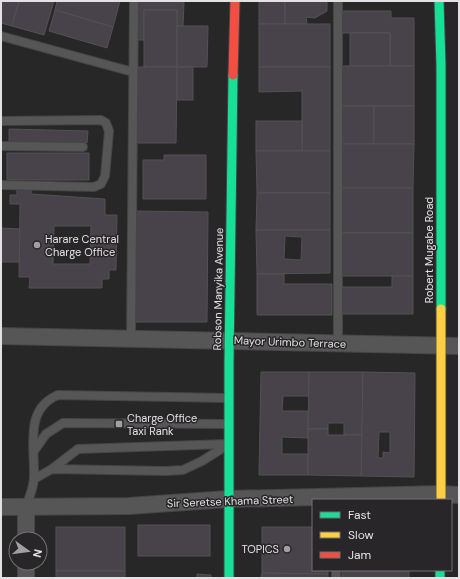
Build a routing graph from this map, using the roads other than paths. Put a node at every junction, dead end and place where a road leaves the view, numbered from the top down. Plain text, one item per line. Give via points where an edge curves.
1 (134, 1) edge
2 (235, 1) edge
3 (338, 1) edge
4 (439, 1) edge
5 (1, 36) edge
6 (132, 72) junction
7 (1, 121) edge
8 (1, 146) edge
9 (83, 147) dead end
10 (1, 185) edge
11 (1, 336) edge
12 (131, 338) junction
13 (229, 340) junction
14 (338, 343) junction
15 (440, 346) junction
16 (459, 346) edge
17 (229, 398) junction
18 (229, 424) junction
19 (228, 444) junction
20 (34, 451) junction
21 (52, 469) junction
22 (34, 479) junction
23 (459, 495) edge
24 (441, 497) edge
25 (228, 499) junction
26 (337, 499) edge
27 (1, 507) edge
28 (26, 507) junction
29 (26, 531) edge
30 (229, 578) edge

1 - 6 lane
2 - 13 main road, Robson Manyika Avenue
3 - 14 lane
4 - 15 main road, Robert Mugabe Road
5 - 6 lane
6 - 12 lane
7 - 10 lane via 101,120 106,123 109,131 105,176 101,184 94,187
8 - 9 lane
11 - 12 street, Mayor Urimbo Terrace
12 - 13 street, Mayor Urimbo Terrace
13 - 14 street, Mayor Urimbo Terrace
13 - 17 main road, Robson Manyika Avenue
14 - 15 street, Mayor Urimbo Terrace
15 - 16 street, Mayor Urimbo Terrace
15 - 24 main road, Robert Mugabe Road
17 - 18 main road, Robson Manyika Avenue
17 - 20 lane via 58,395 48,399 34,422
18 - 19 main road, Robson Manyika Avenue
18 - 20 lane via 63,424 46,434
19 - 21 lane via 78,449
19 - 21 lane via 183,470
19 - 25 main road, Robson Manyika Avenue
20 - 22 lane
21 - 22 lane
22 - 28 lane
23 - 24 street, Sir Seretse Khama Street
24 - 26 street, Sir Seretse Khama Street
25 - 26 street, Sir Seretse Khama Street
25 - 28 street, Sir Seretse Khama Street via 129,506
25 - 30 main road, Robson Manyika Avenue
27 - 28 street, Sir Seretse Khama Street
28 - 29 street

